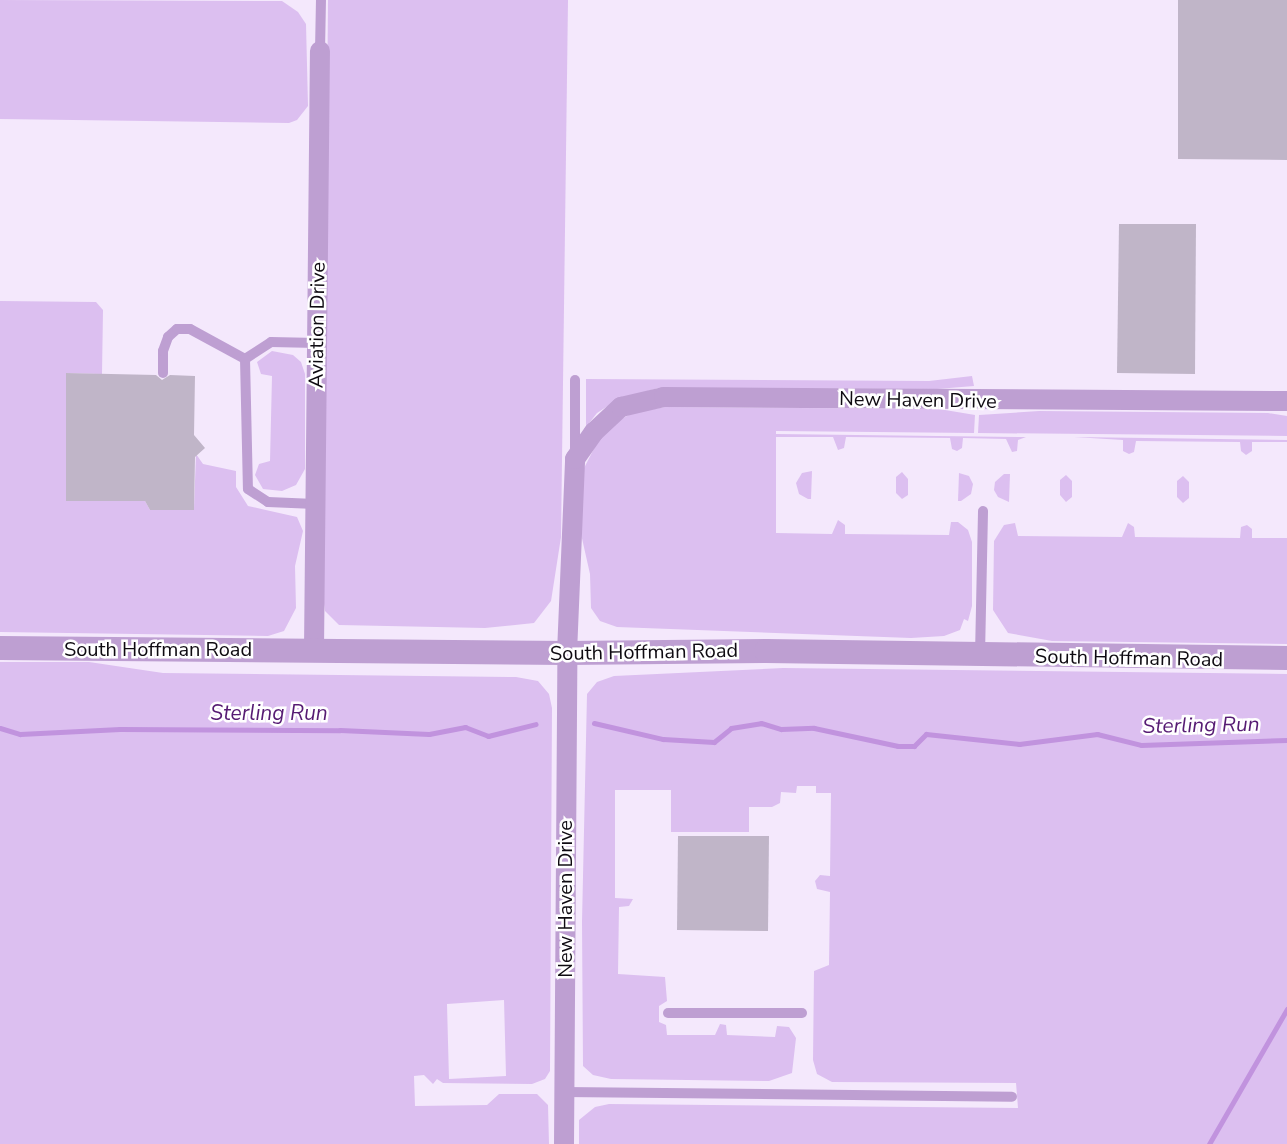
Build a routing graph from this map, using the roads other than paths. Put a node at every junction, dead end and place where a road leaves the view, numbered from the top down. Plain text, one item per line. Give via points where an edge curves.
1 (321, 0) edge
2 (320, 51) joint
3 (317, 343) junction
4 (245, 359) junction
5 (163, 373) dead end
6 (575, 380) dead end
7 (1287, 400) edge
8 (575, 459) junction
9 (315, 504) junction
10 (982, 511) dead end
11 (0, 648) edge
12 (314, 650) junction
13 (567, 653) junction
14 (980, 655) junction
15 (1287, 658) edge
16 (668, 1013) dead end
17 (802, 1014) dead end
18 (564, 1092) junction
19 (1012, 1098) dead end
20 (564, 1144) edge

1 - 2 lane, Aviation Drive
2 - 3 street, Aviation Drive
3 - 4 lane via 271,342
3 - 9 street, Aviation Drive
4 - 5 lane via 190,329 177,329 168,337 163,351
4 - 9 lane via 248,489 268,502
6 - 8 lane
7 - 8 street, New Haven Drive via 657,398 621,407 594,432
8 - 13 street, New Haven Drive
9 - 12 street, Aviation Drive
10 - 14 lane
11 - 12 street, South Hoffman Road
12 - 13 street, South Hoffman Road
13 - 14 street, South Hoffman Road
13 - 18 street, New Haven Drive
14 - 15 street, South Hoffman Road
16 - 17 lane
18 - 19 lane
18 - 20 street, New Haven Drive

